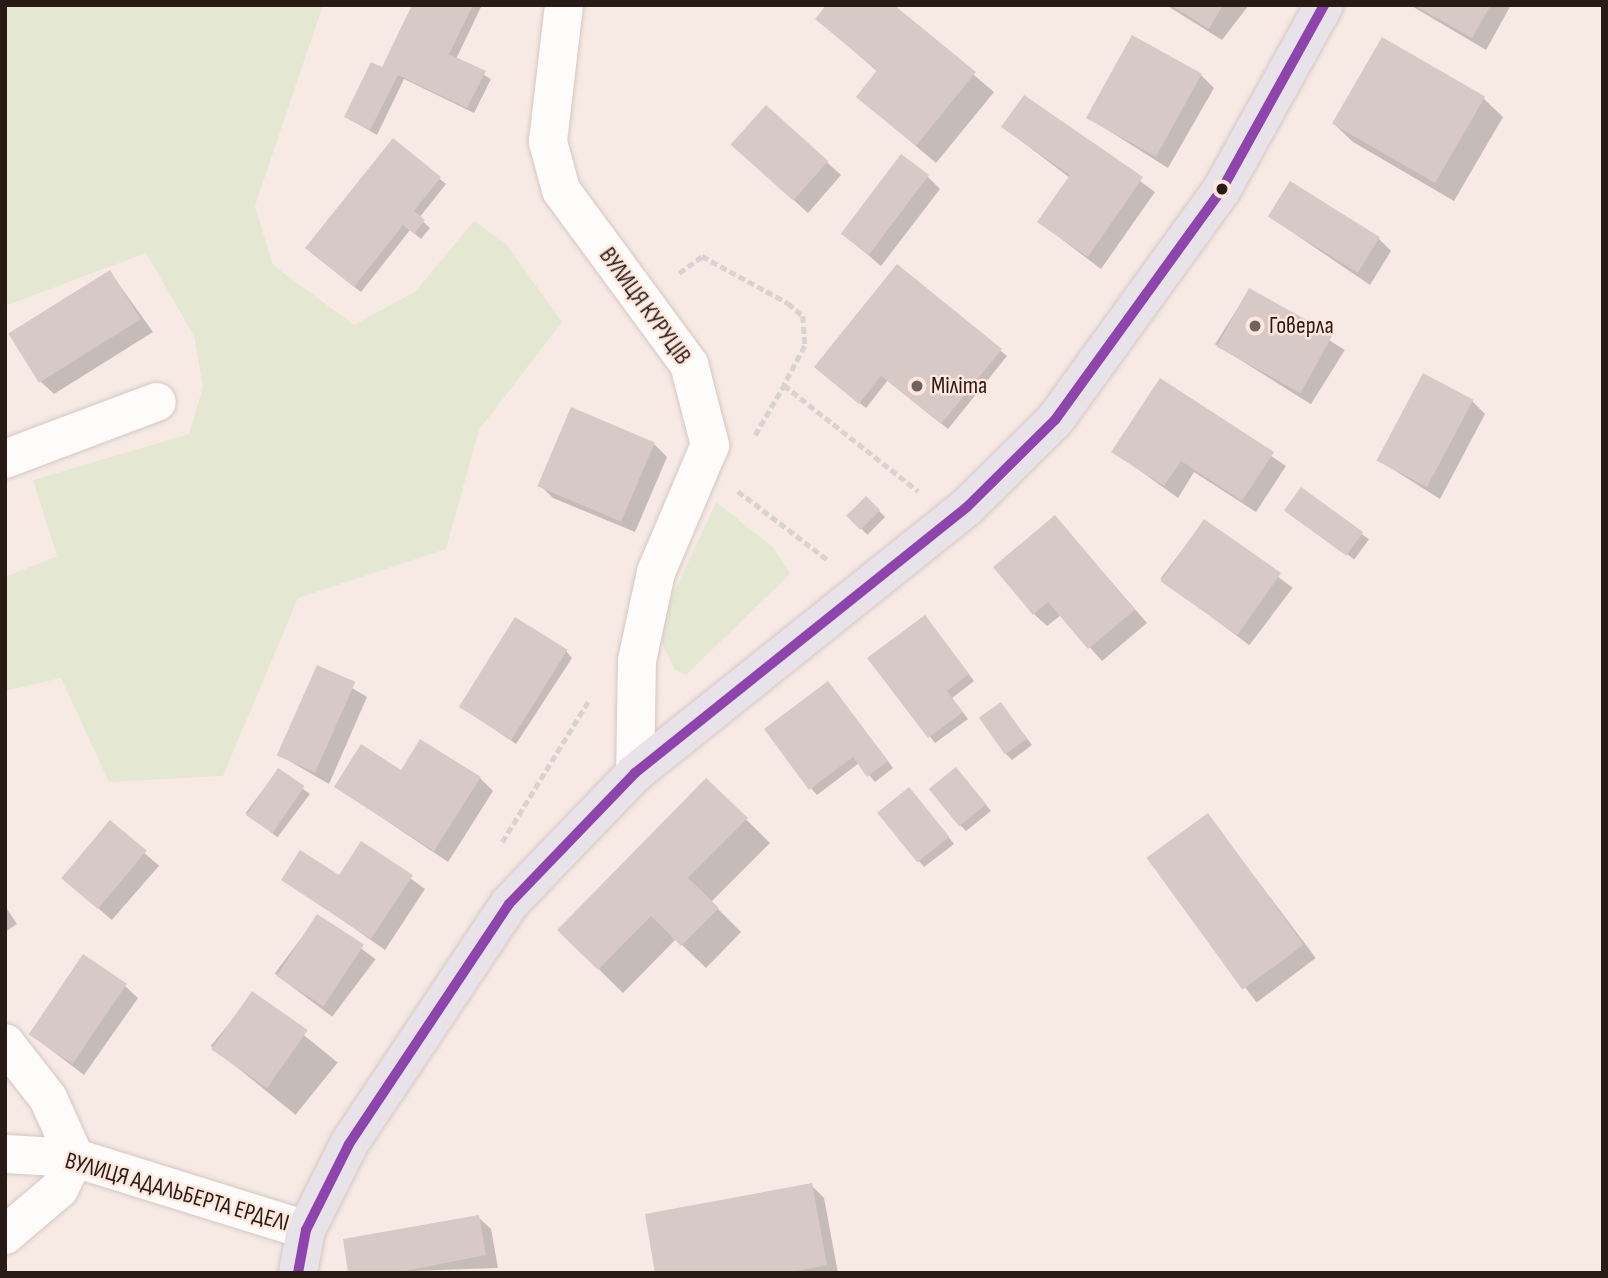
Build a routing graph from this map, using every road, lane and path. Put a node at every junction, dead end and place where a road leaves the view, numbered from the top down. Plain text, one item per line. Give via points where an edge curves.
1 (564, 5) edge
2 (1324, 5) edge
3 (675, 277) dead end
4 (784, 385) junction
5 (157, 402) dead end
6 (751, 441) dead end
7 (5, 459) edge
8 (728, 482) dead end
9 (930, 500) dead end
10 (832, 563) dead end
11 (635, 774) junction
12 (5, 1043) edge
13 (5, 1154) edge
14 (75, 1158) junction
15 (306, 1230) junction
16 (5, 1235) edge
17 (298, 1273) edge

1 - 11 street, ВУЛИЦЯ КУРУЦІВ via 548,142 561,190 689,363 710,445 656,572 637,661
2 - 11 highway via 1221,191 1055,420 967,507
3 - 4 path via 687,260 702,256 803,316 805,346
4 - 6 path
4 - 9 path
5 - 7 street
8 - 10 path
11 - 15 highway via 509,904 470,954 349,1144
12 - 14 street via 48,1098
13 - 14 street, ВУЛИЦЯ АДАЛЬБЕРТА ЕРДЕЛІ
14 - 15 street, ВУЛИЦЯ АДАЛЬБЕРТА ЕРДЕЛІ
14 - 16 street via 59,1189
15 - 17 highway

